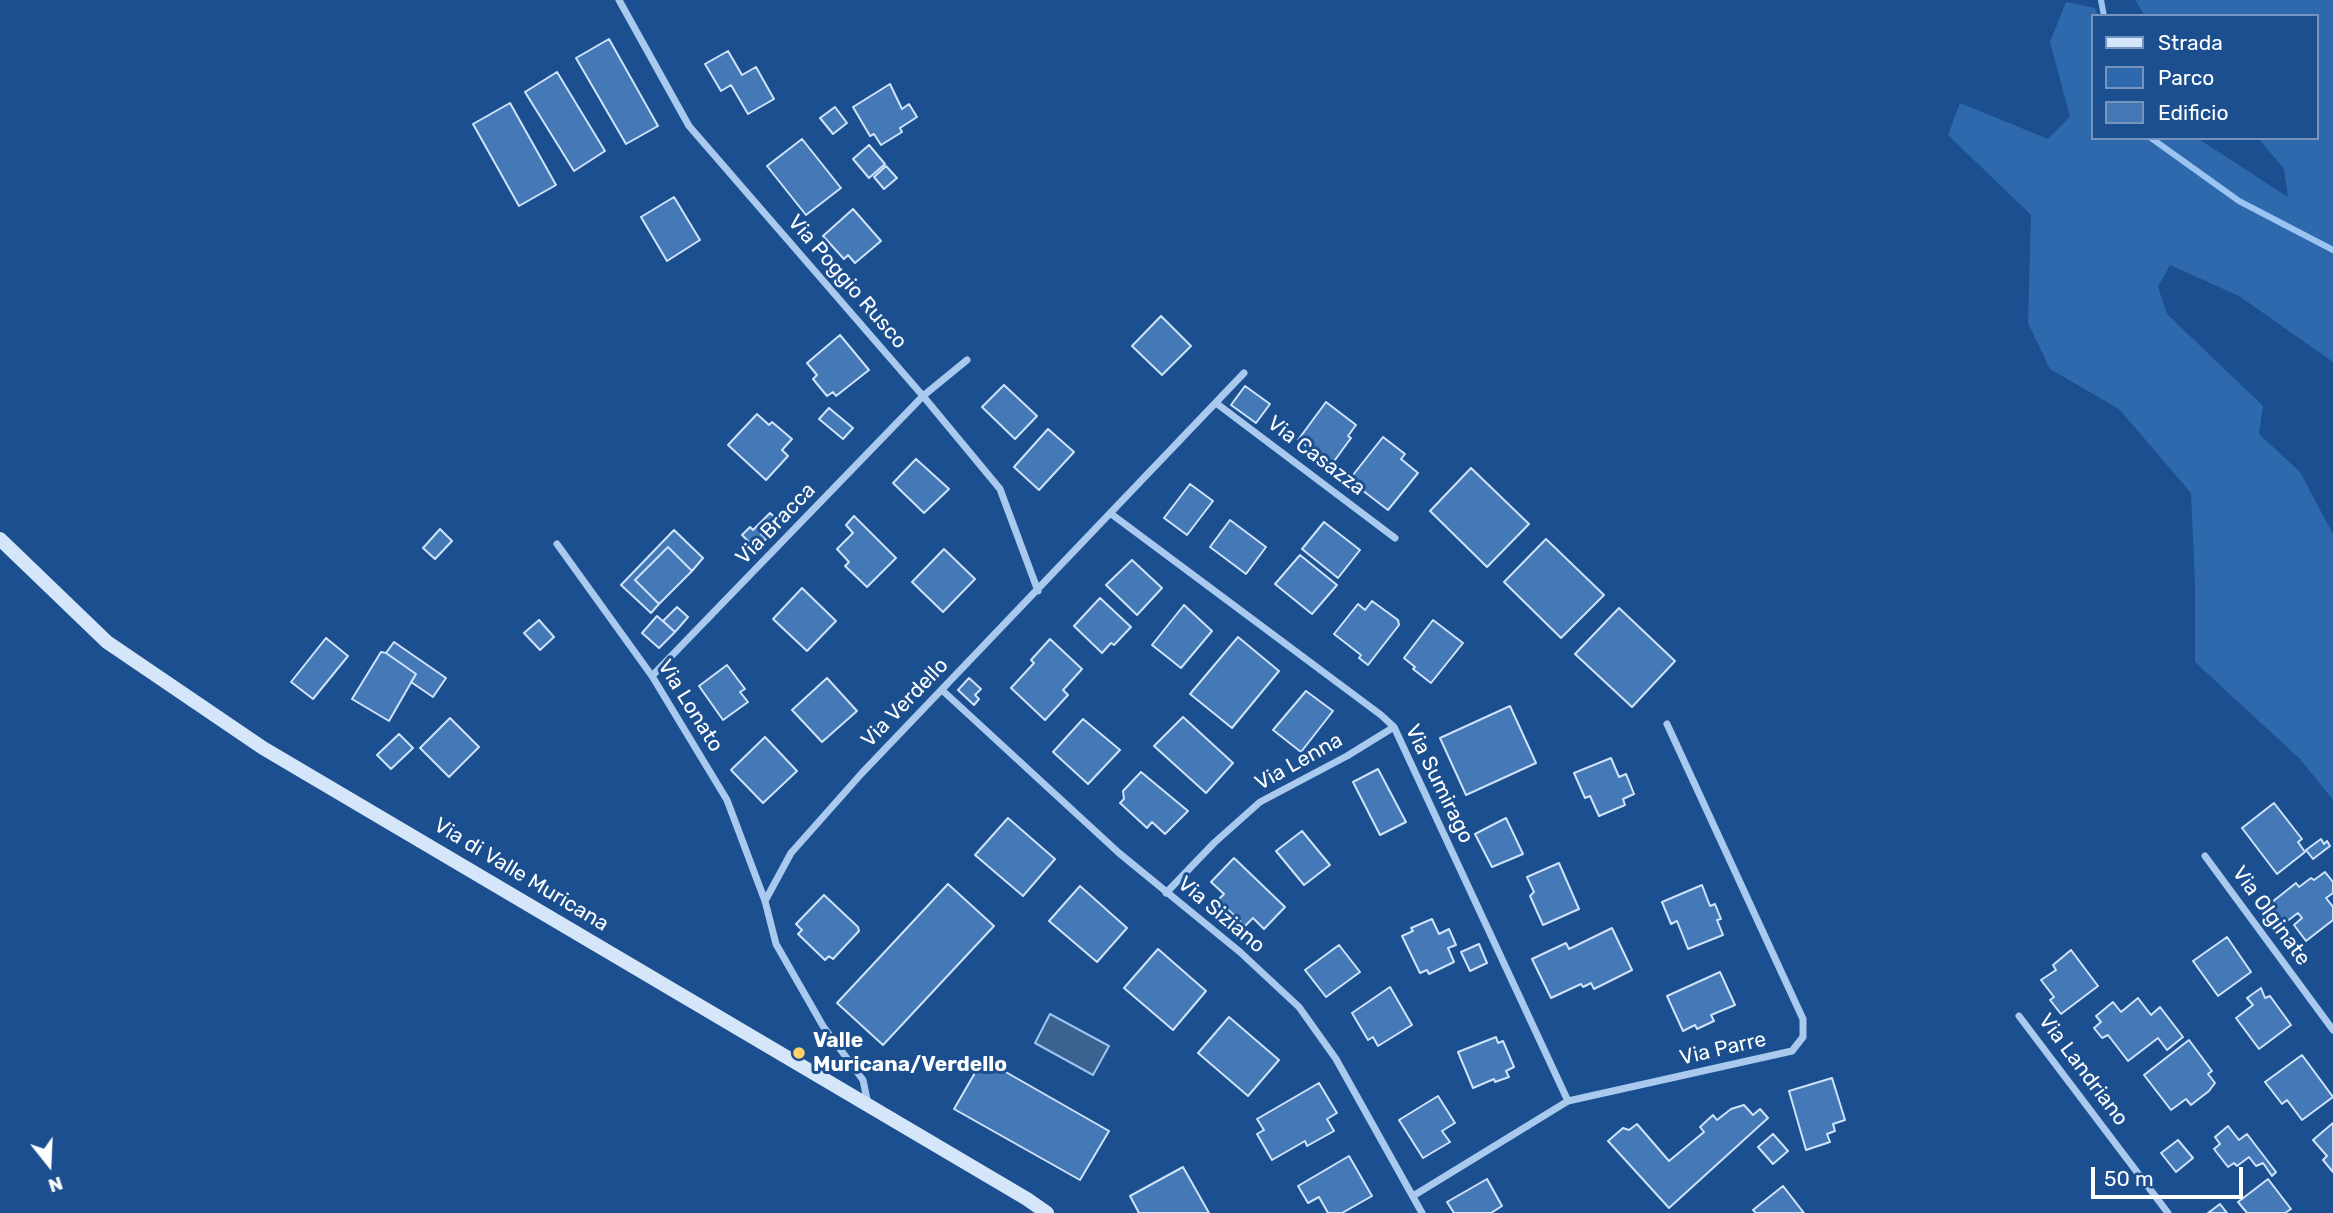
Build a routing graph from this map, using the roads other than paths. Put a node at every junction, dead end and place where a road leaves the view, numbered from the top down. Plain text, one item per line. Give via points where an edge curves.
1 (620, 0) edge
2 (967, 360) dead end
3 (1244, 373) dead end
4 (923, 396) junction
5 (1216, 403) junction
6 (1110, 513) junction
7 (1395, 538) dead end
8 (0, 539) edge
9 (557, 544) dead end
10 (1038, 591) junction
11 (652, 676) junction
12 (942, 690) junction
13 (1667, 724) dead end
14 (1394, 727) junction
15 (2205, 856) dead end
16 (1166, 893) junction
17 (765, 901) junction
18 (2020, 1016) dead end
19 (2333, 1030) edge
20 (1568, 1101) junction
21 (868, 1104) junction
22 (1413, 1196) junction
23 (1047, 1213) edge
24 (1422, 1213) edge
25 (2168, 1213) edge

1 - 4 street, Via Poggio Rusco via 689,126
2 - 4 street, Via Bracca
3 - 5 street, Via Verdello
4 - 10 street, Via Poggio Rusco via 1000,489
4 - 11 street, Via Bracca
5 - 6 street, Via Verdello
5 - 7 street, Via Casazza
6 - 10 street, Via Verdello
6 - 14 street, Via Sumirago
8 - 21 street, Via di Valle Muricana via 107,642 263,748
9 - 11 street, Via Lonato
10 - 12 street, Via Verdello
11 - 17 street, Via Lonato via 727,800
12 - 16 street, Via Siziano
12 - 17 street, Via Verdello via 791,853
13 - 20 street, Via Parre via 1803,1019 1804,1037 1792,1051
14 - 16 street, Via Lenna via 1260,802
14 - 20 street, Via Sumirago
15 - 19 street, Via Olginate
16 - 22 street, Via Siziano via 1299,1007 1336,1059
17 - 21 street via 776,944 823,1026 863,1080
18 - 25 street, Via Landriano
20 - 22 street, Via Parre
21 - 23 street, Via di Valle Muricana
22 - 24 street, Via Siziano

